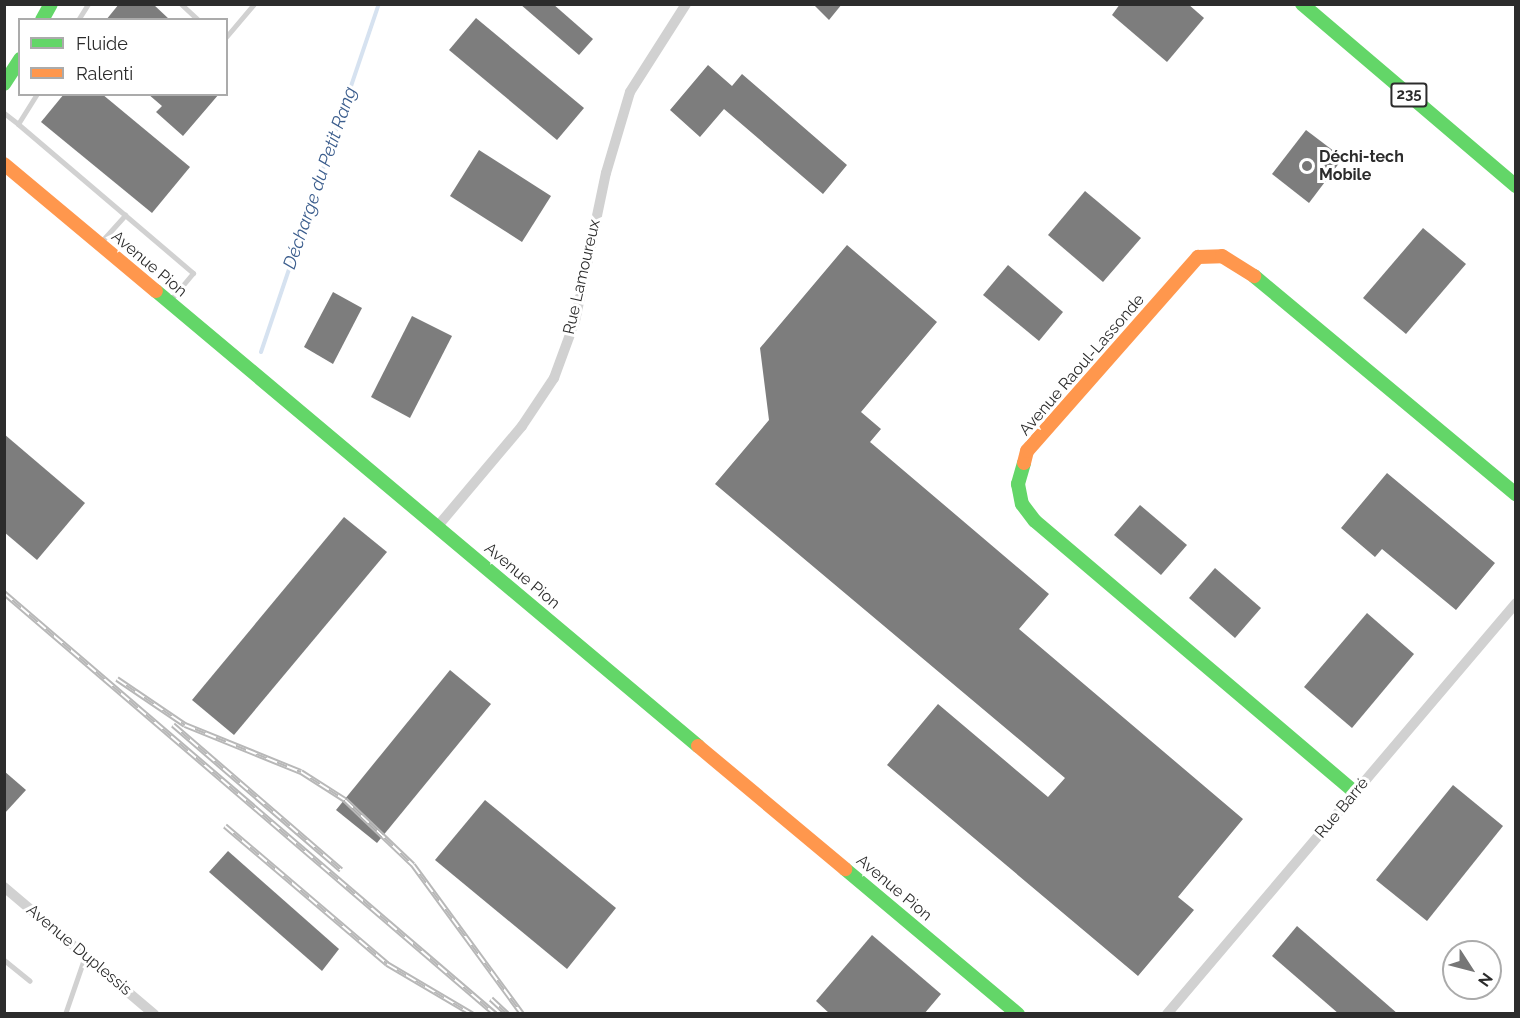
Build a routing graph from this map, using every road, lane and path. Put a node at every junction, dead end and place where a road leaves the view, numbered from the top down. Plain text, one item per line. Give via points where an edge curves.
1 (51, 4) edge
2 (88, 4) edge
3 (181, 4) edge
4 (254, 4) edge
5 (686, 4) edge
6 (1302, 4) edge
7 (43, 18) edge
8 (79, 18) edge
9 (196, 18) edge
10 (228, 35) edge
11 (18, 62) edge
12 (4, 84) edge
13 (36, 96) edge
14 (4, 113) edge
15 (18, 124) junction
16 (4, 164) edge
17 (1515, 186) edge
18 (125, 215) junction
19 (100, 244) junction
20 (168, 302) junction
21 (1515, 494) edge
22 (437, 527) junction
23 (1515, 603) edge
24 (1355, 792) junction
25 (4, 887) edge
26 (86, 956) junction
27 (4, 960) edge
28 (30, 981) dead end
29 (65, 1014) edge
30 (153, 1014) edge
31 (1018, 1014) edge
32 (1167, 1014) edge

1 - 7 street
2 - 8 lane
3 - 9 lane
4 - 10 lane
5 - 22 street, Rue Lamoureux via 630,92 606,173 575,321 554,378 522,426
6 - 17 street, 235
11 - 12 street
13 - 15 lane
14 - 15 lane
15 - 18 lane
16 - 19 street, Avenue Pion
18 - 19 lane
18 - 20 lane via 193,273
19 - 20 street, Avenue Pion
20 - 22 street, Avenue Pion
21 - 24 street, Avenue Raoul-Lassonde via 1246,269 1222,256 1198,257 1027,452 1018,484 1022,504 1035,520
22 - 31 street, Avenue Pion
23 - 24 street, Rue Barré
24 - 32 street, Rue Barré
25 - 26 street, Avenue Duplessis
26 - 29 lane
26 - 30 street, Avenue Duplessis
27 - 28 lane

